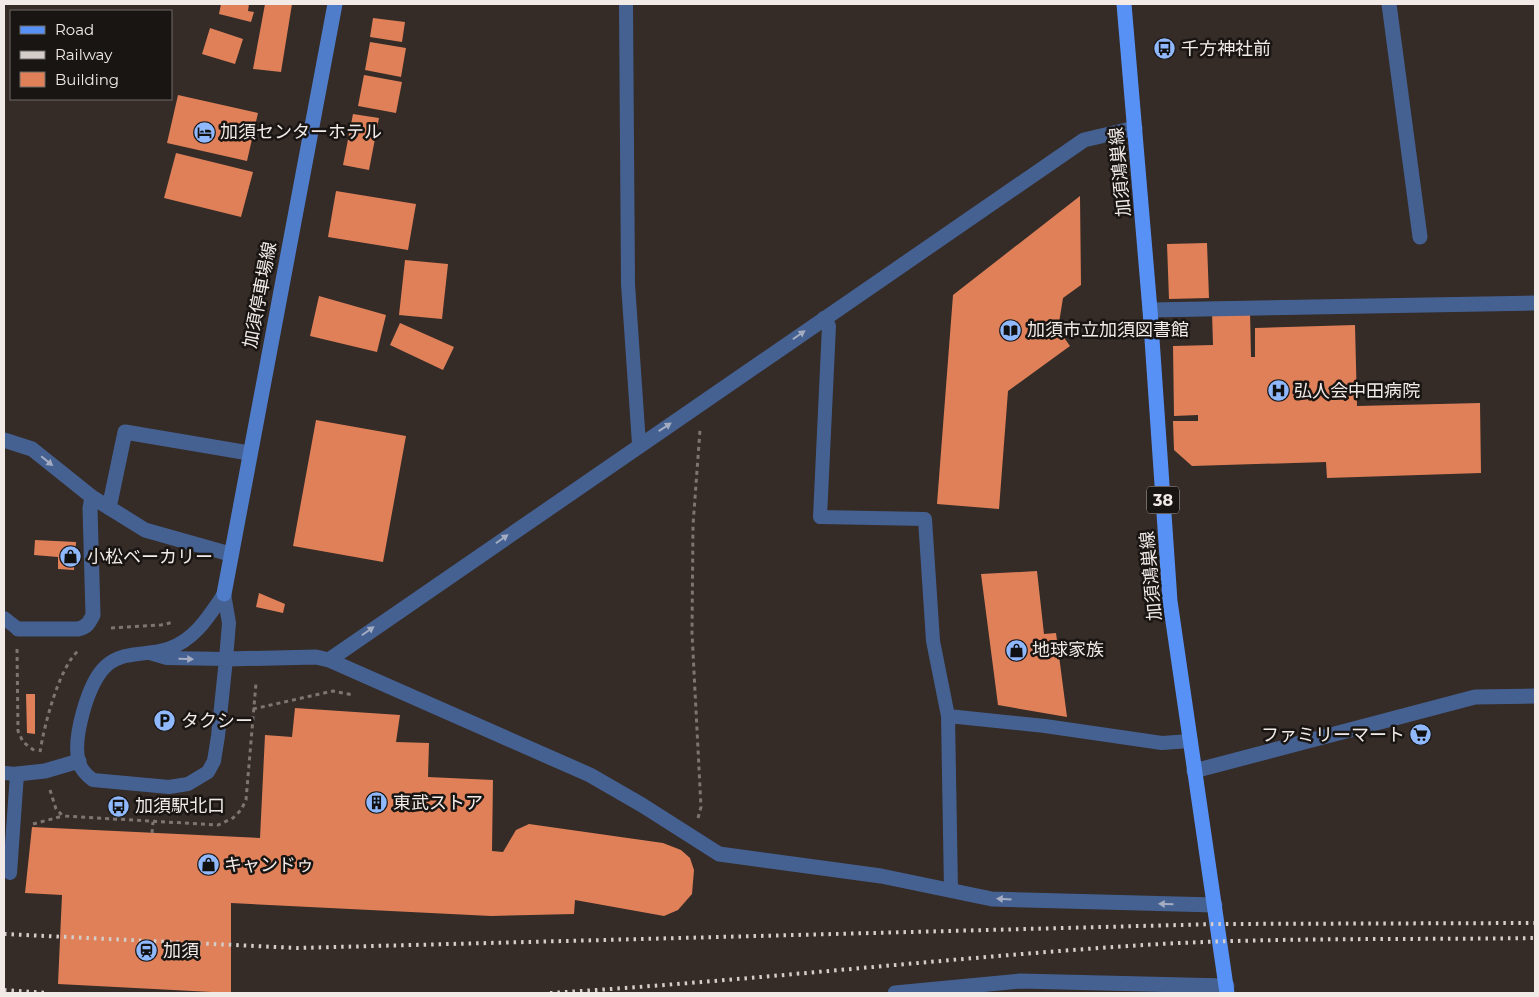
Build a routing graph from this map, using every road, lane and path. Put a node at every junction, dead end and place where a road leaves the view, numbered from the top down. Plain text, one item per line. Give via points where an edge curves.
1 (335, 4) edge
2 (626, 4) edge
3 (1124, 4) edge
4 (1389, 4) edge
5 (1135, 128) junction
6 (1420, 236) dead end
7 (1535, 304) edge
8 (1150, 310) junction
9 (824, 318) junction
10 (698, 406) junction
11 (4, 440) edge
12 (639, 444) junction
13 (249, 453) junction
14 (92, 498) junction
15 (108, 508) junction
16 (230, 554) junction
17 (224, 594) junction
18 (4, 618) edge
19 (18, 629) junction
20 (148, 652) junction
21 (226, 660) junction
22 (329, 660) junction
23 (1535, 696) edge
24 (362, 698) dead end
25 (253, 710) dead end
26 (948, 716) junction
27 (1190, 741) junction
28 (40, 755) dead end
29 (78, 761) junction
30 (1194, 771) junction
31 (10, 773) edge
32 (63, 816) dead end
33 (152, 822) dead end
34 (32, 824) dead end
35 (152, 833) dead end
36 (691, 837) junction
37 (10, 873) dead end
38 (951, 890) junction
39 (1215, 905) junction
40 (1227, 990) edge
41 (895, 993) edge

1 - 13 main road, 加須停車場線
2 - 12 lane via 628,284
3 - 5 main road, 加須鴻巣線 / 38
4 - 6 street
5 - 8 main road, 加須鴻巣線 / 38
5 - 9 street via 1084,140
7 - 8 street
8 - 27 main road, 加須鴻巣線 / 38 via 1170,601
10 -> 9 street
9 - 26 lane via 829,326 820,517 925,519 933,641
12 -> 10 street
10 - 36 path via 701,419 693,526 692,633 701,807
11 -> 14 street via 32,449
22 -> 12 street
13 - 15 street via 125,432
13 - 16 main road, 加須停車場線
14 - 15 street
14 - 19 street via 93,615 89,624 78,629
15 - 16 street via 145,530
16 - 17 main road, 加須停車場線
17 - 20 lane via 192,636 166,649
17 - 21 lane via 229,623
18 - 19 lane
19 - 28 path via 18,731 23,742
20 -> 21 lane via 167,658
20 - 29 lane via 115,660 98,675 81,721
21 - 22 street via 316,657
21 - 29 lane via 214,761 208,772 188,784 169,787 93,780 84,773
22 - 36 street via 590,775
23 - 30 street via 1475,698
24 - 25 path via 333,691
26 - 27 lane via 1162,743
26 - 38 lane
27 - 30 main road, 加須鴻巣線 / 38
29 - 31 street via 45,771
30 - 39 main road, 加須鴻巣線 / 38
31 - 37 lane
32 - 34 path
33 - 35 path
36 - 38 street via 718,854 881,876
39 -> 38 street via 992,898
39 - 40 main road, 加須鴻巣線 / 38
40 - 41 street via 1020,981

